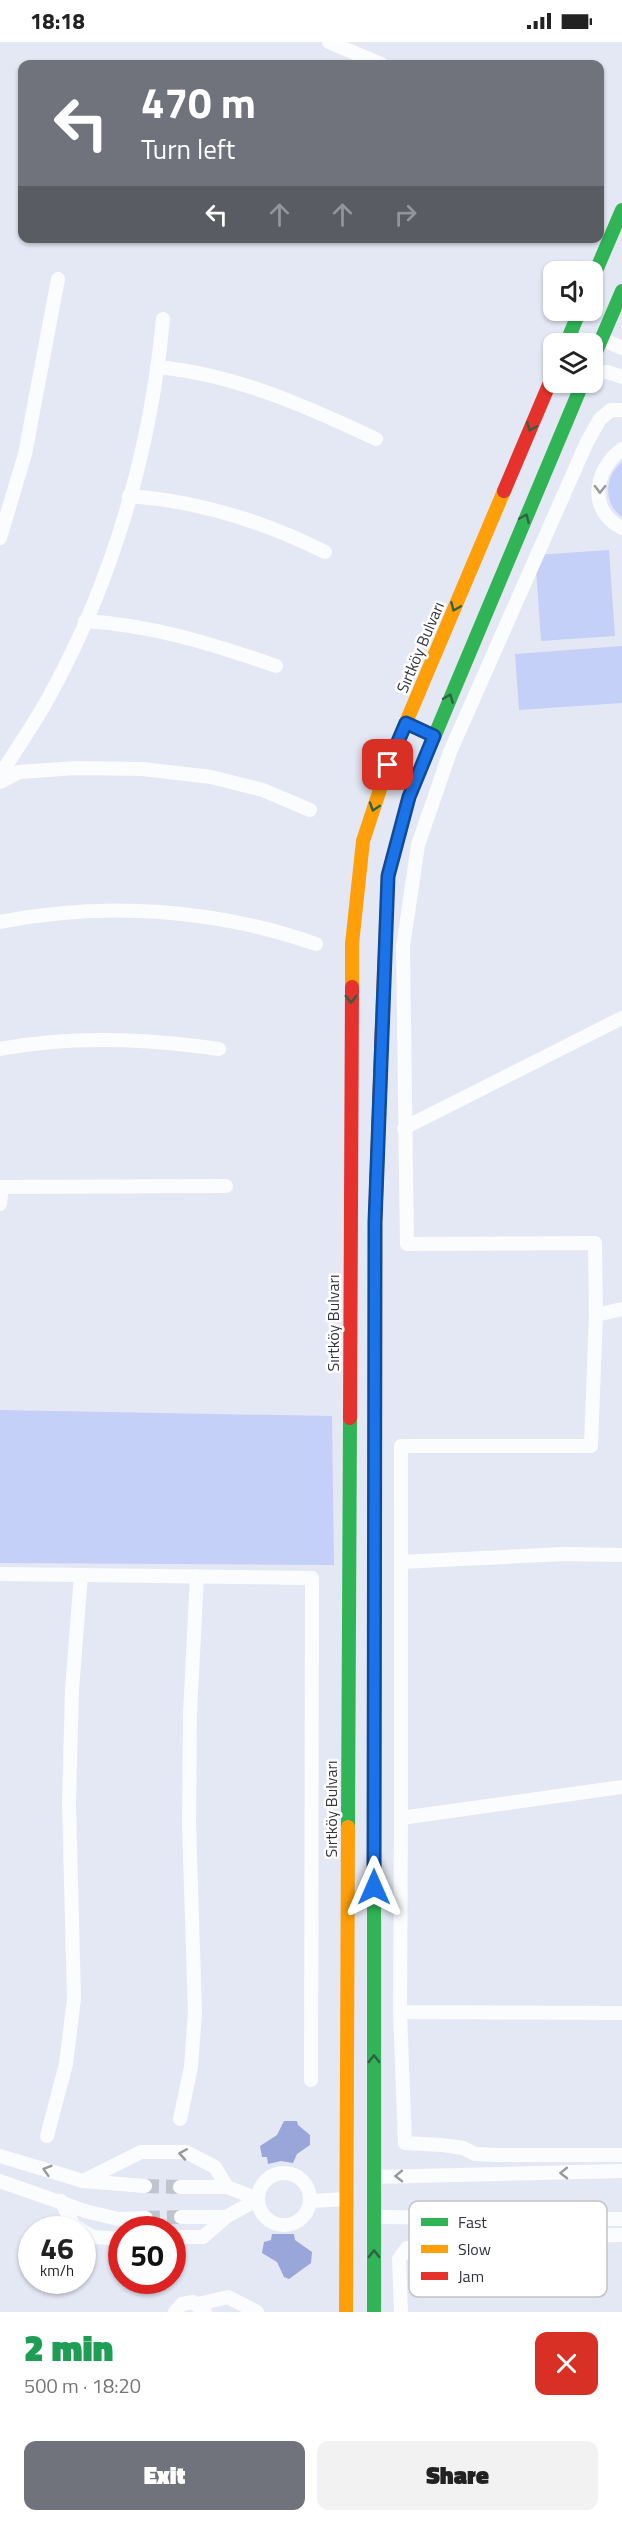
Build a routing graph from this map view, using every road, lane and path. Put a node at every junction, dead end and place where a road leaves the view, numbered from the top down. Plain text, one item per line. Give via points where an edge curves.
1 (329, 42) edge
2 (372, 60) edge
3 (622, 210) edge
4 (600, 261) edge
5 (58, 279) dead end
6 (622, 291) edge
7 (163, 319) dead end
8 (584, 321) edge
9 (588, 332) junction
10 (622, 348) edge
11 (157, 367) junction
12 (603, 373) edge
13 (622, 377) edge
14 (546, 393) edge
15 (578, 393) edge
16 (622, 410) edge
17 (376, 440) dead end
18 (622, 449) edge
19 (129, 496) junction
20 (622, 528) edge
21 (0, 538) edge
22 (325, 552) dead end
23 (85, 621) junction
24 (276, 666) dead end
25 (420, 729) junction
26 (0, 776) edge
27 (0, 782) edge
28 (310, 810) dead end
29 (0, 922) edge
30 (316, 944) dead end
31 (368, 954) junction
32 (622, 1018) edge
33 (0, 1049) edge
34 (219, 1049) dead end
35 (404, 1128) junction
36 (226, 1186) dead end
37 (1, 1187) edge
38 (0, 1204) edge
39 (622, 1309) edge
40 (596, 1315) junction
41 (375, 1340) junction
42 (350, 1341) junction
43 (622, 1555) edge
44 (401, 1562) junction
45 (0, 1574) edge
46 (81, 1575) junction
47 (197, 1576) junction
48 (622, 1787) edge
49 (401, 1818) junction
50 (374, 1935) junction
51 (347, 1937) junction
52 (400, 2012) junction
53 (622, 2013) edge
54 (311, 2080) dead end
55 (180, 2119) dead end
56 (47, 2136) dead end
57 (622, 2155) edge
58 (0, 2156) edge
59 (622, 2171) edge
60 (374, 2177) junction
61 (346, 2178) junction
62 (0, 2181) edge
63 (83, 2181) junction
64 (145, 2186) tunnel mouth
65 (180, 2187) tunnel mouth
66 (226, 2187) junction
67 (258, 2199) junction
68 (345, 2199) junction
69 (61, 2201) junction
70 (310, 2201) junction
71 (69, 2216) edge
72 (108, 2216) edge
73 (186, 2217) tunnel mouth
74 (226, 2217) junction
75 (346, 2217) junction
76 (374, 2217) junction
77 (409, 2217) edge
78 (607, 2219) edge
79 (622, 2219) edge
80 (607, 2235) edge
81 (622, 2235) edge
82 (186, 2237) edge
83 (409, 2248) edge
84 (202, 2308) edge
85 (175, 2312) edge
86 (256, 2312) edge
87 (346, 2312) edge
88 (374, 2312) edge
89 (401, 2312) edge

1 - 2 street
3 - 4 main road
5 - 21 street via 27,444
6 - 9 main road
7 - 11 street
8 - 9 main road
9 - 10 street
11 - 17 street via 191,370 242,384 330,417
11 - 19 street
12 - 13 street
14 -> 25 main road, Sırtköy Bulvarı
25 -> 15 main road, Sırtköy Bulvarı via 467,652
16 - 35 street via 611,410 600,419 587,442 450,752 418,845 404,947
18 -> 20 street via 602,470 598,485 606,515
19 - 22 street via 215,509 293,536
19 - 23 street via 102,584
23 - 24 street via 160,631
23 - 26 street via 50,696
25 - 31 main road, Sırtköy Bulvarı via 409,797
25 -> 31 main road, Sırtköy Bulvarı via 388,765 363,841
27 - 28 street via 19,772 143,769 211,777 263,790
29 - 30 street via 97,910 176,914 238,921
31 - 41 main road, Sırtköy Bulvarı
31 -> 42 main road, Sırtköy Bulvarı
32 - 35 street
33 - 34 street via 53,1041 129,1039
35 - 40 street via 407,1244 595,1243
36 - 37 street
37 - 38 street
39 - 40 street
40 - 44 street via 591,1446 401,1446
41 - 42 main road
41 - 50 main road, Sırtköy Bulvarı
42 - 51 main road, Sırtköy Bulvarı
43 - 44 street
44 - 49 street
45 - 46 street
46 - 47 street
46 - 56 street via 69,1803 74,1999 66,2064
47 - 54 street via 312,1578
47 - 55 street via 189,1824 195,2012 191,2067
48 - 49 street
49 - 52 street
50 - 51 main road
60 -> 50 main road, Sırtköy Bulvarı
51 - 61 main road, Sırtköy Bulvarı
52 - 53 street
52 - 57 street via 405,2143 463,2148 475,2154
63 -> 58 street
59 -> 60 street
60 - 61 main road
60 - 76 main road, Sırtköy Bulvarı
61 - 68 main road, Sırtköy Bulvarı
62 - 69 street
63 - 64 street
66 -> 63 street via 215,2167 186,2152 141,2152
65 - 66 street
66 - 67 street
67 - 70 street via 264,2215 279,2224 303,2217
67 - 70 street via 269,2177 285,2173 301,2179
67 - 74 street
68 - 70 street
68 - 75 main road, Sırtköy Bulvarı
69 - 71 street
69 - 72 street
73 - 74 street
74 - 82 street via 203,2237
75 - 76 main road
75 - 87 main road, Sırtköy Bulvarı
76 - 77 street
88 -> 76 main road, Sırtköy Bulvarı
78 - 79 street
80 - 81 street
83 - 89 street via 399,2259
84 - 85 street via 182,2304
84 - 86 street via 228,2297

